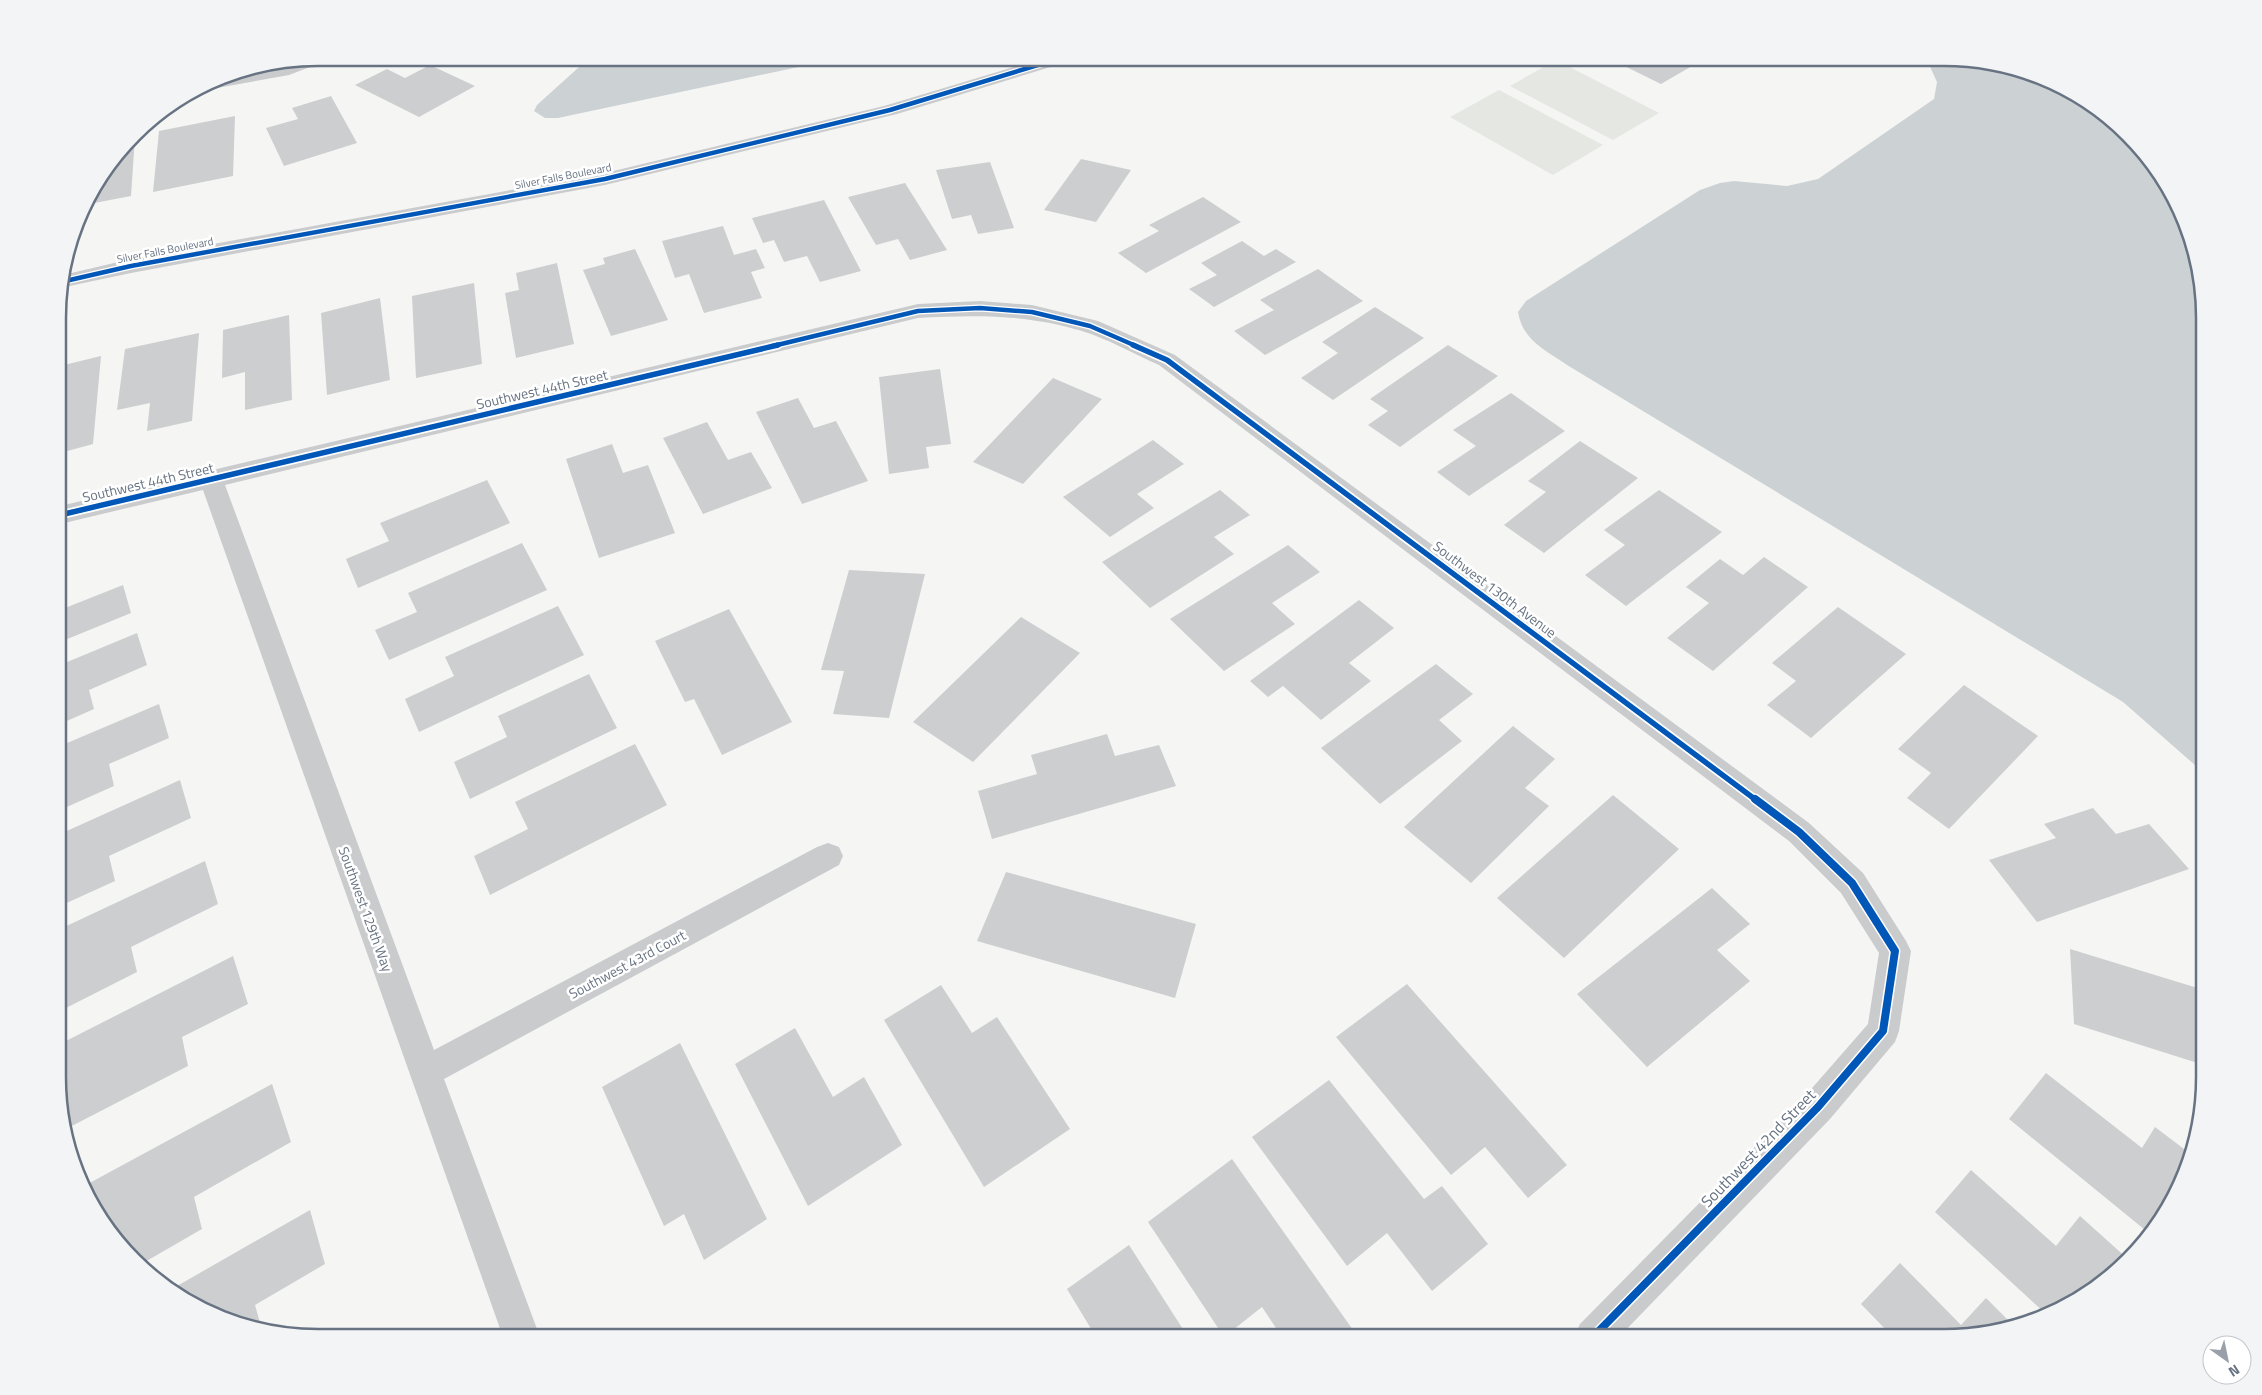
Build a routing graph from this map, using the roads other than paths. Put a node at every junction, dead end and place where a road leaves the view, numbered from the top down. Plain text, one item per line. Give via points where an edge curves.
1 (1035, 66) edge
2 (296, 67) edge
3 (243, 78) edge
4 (69, 280) edge
5 (1032, 312) joint
6 (211, 480) junction
7 (66, 514) edge
8 (828, 856) dead end
9 (1895, 951) joint
10 (425, 1072) junction
11 (518, 1329) edge
12 (1601, 1329) edge

1 - 4 street, Silver Falls Boulevard via 890,110 605,179
2 - 3 street
5 - 6 street, Southwest 44th Street via 980,308 918,311
5 - 9 street, Southwest 130th Avenue via 1090,326 1167,360 1799,832 1852,883
6 - 7 street, Southwest 44th Street
6 - 10 street, Southwest 129th Way
8 - 10 street, Southwest 43rd Court
9 - 12 street, Southwest 42nd Street via 1883,1031 1818,1107
10 - 11 street, Southwest 129th Way

